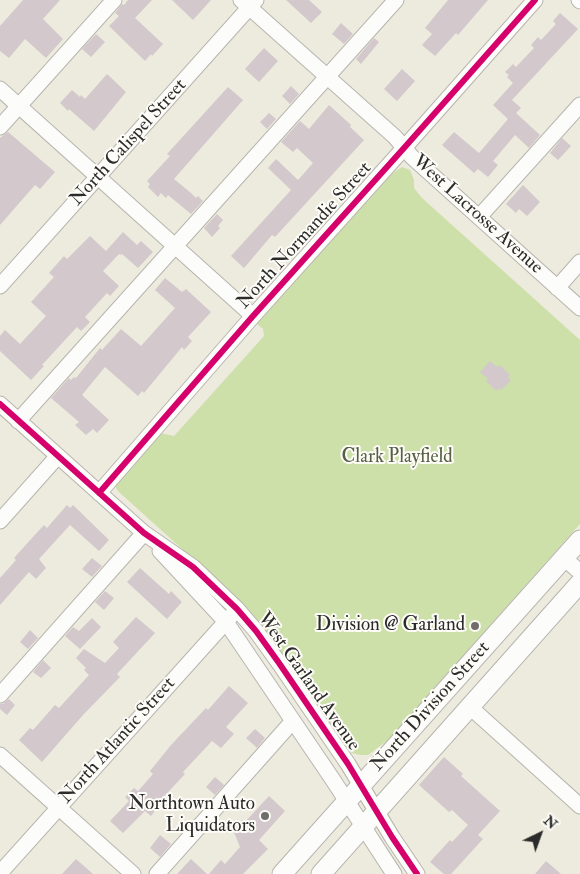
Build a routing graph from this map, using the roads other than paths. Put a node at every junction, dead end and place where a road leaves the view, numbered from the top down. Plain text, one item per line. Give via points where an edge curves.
1 (114, 0) edge
2 (396, 0) edge
3 (535, 0) edge
4 (249, 2) edge
5 (328, 77) junction
6 (0, 88) edge
7 (580, 105) edge
8 (19, 106) junction
9 (0, 127) edge
10 (404, 148) junction
11 (98, 177) junction
12 (479, 217) junction
13 (175, 246) junction
14 (580, 262) edge
15 (0, 286) edge
16 (557, 288) junction
17 (580, 308) edge
18 (253, 316) junction
19 (0, 404) edge
20 (18, 421) junction
21 (57, 457) junction
22 (99, 493) junction
23 (0, 521) edge
24 (144, 533) junction
25 (580, 540) edge
26 (564, 558) junction
27 (580, 572) edge
28 (580, 583) edge
29 (237, 609) junction
30 (226, 622) junction
31 (0, 695) edge
32 (470, 707) junction
33 (292, 722) junction
34 (0, 755) edge
35 (361, 786) junction
36 (346, 802) junction
37 (580, 806) edge
38 (58, 808) junction
39 (376, 811) junction
40 (362, 827) junction
41 (0, 873) edge
42 (133, 874) edge
43 (157, 874) edge
44 (282, 874) edge
45 (320, 874) edge
46 (394, 874) edge
47 (417, 874) edge

1 - 8 street
2 - 5 street
3 - 10 street, North Normandie Street
4 - 5 street, West Lacrosse Avenue
4 - 11 street, North Calispel Street
5 - 10 street, West Lacrosse Avenue
5 - 13 street
6 - 8 street
7 - 12 street
8 - 9 street
8 - 11 street
10 - 12 street, West Lacrosse Avenue
10 - 18 street, North Normandie Street
11 - 13 street
11 - 15 street, North Calispel Street
12 - 16 street, West Lacrosse Avenue
13 - 18 street
13 - 20 street
14 - 16 street
16 - 17 street, West Lacrosse Avenue
18 - 22 street, North Normandie Street
19 - 20 street, West Garland Avenue
20 - 21 street, West Garland Avenue
21 - 22 street, West Garland Avenue
21 - 23 street
22 - 24 street, West Garland Avenue
24 - 29 street, West Garland Avenue via 193,567
24 - 30 street, West Garland Avenue
24 - 31 street
25 - 26 main road, North Division Street
26 - 27 street
26 - 35 main road, North Division Street
28 - 32 main road, North Division Street
29 - 30 street, North Atlantic Street
29 - 35 street, West Garland Avenue via 279,663
30 - 33 street, West Garland Avenue
30 - 38 street, North Atlantic Street
32 - 37 street
32 - 39 main road, North Division Street
33 - 36 street, West Garland Avenue
33 - 43 street
34 - 38 street
35 - 36 main road, North Division Street
35 - 39 street, West Garland Avenue
36 - 40 street, West Garland Avenue
36 - 44 main road, North Division Street
38 - 41 street, North Atlantic Street
38 - 42 street
39 - 40 main road, North Division Street
39 - 47 street, West Garland Avenue
40 - 45 main road, North Division Street
40 - 46 street, West Garland Avenue

